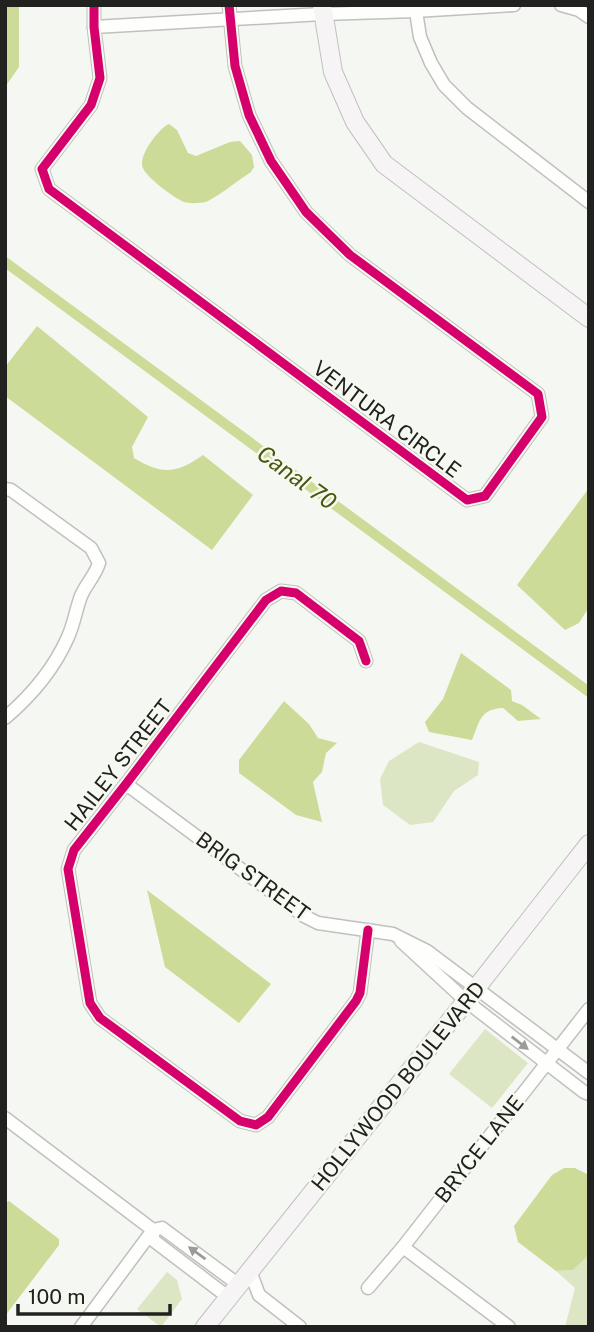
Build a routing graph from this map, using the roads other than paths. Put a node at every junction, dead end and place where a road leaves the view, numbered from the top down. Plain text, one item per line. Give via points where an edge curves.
1 (94, 5) edge
2 (514, 5) edge
3 (561, 5) edge
4 (415, 8) edge
5 (322, 9) edge
6 (229, 12) edge
7 (589, 18) edge
8 (94, 26) junction
9 (589, 202) edge
10 (589, 318) edge
11 (5, 489) edge
12 (366, 661) dead end
13 (5, 718) edge
14 (126, 784) junction
15 (589, 844) edge
16 (368, 930) junction
17 (472, 994) junction
18 (589, 1009) edge
19 (557, 1049) junction
20 (546, 1063) junction
21 (589, 1073) edge
22 (589, 1094) edge
23 (5, 1118) edge
24 (153, 1230) junction
25 (403, 1247) junction
26 (239, 1284) junction
27 (369, 1288) dead end
28 (81, 1327) edge
29 (205, 1327) edge
30 (300, 1327) edge
31 (509, 1327) edge

1 - 8 street
2 - 4 street
3 - 7 street
4 - 5 street
4 - 9 street via 420,37 444,85
5 - 6 street
5 - 10 street via 333,72 355,122 384,164
6 - 8 street
6 - 8 street, VENTURA CIRCLE via 234,66 250,116 271,160 306,212 350,255 538,394 542,417 485,496 467,500 49,189 42,169 91,105 100,78
11 - 13 street via 91,548 99,563 49,672
12 - 14 street, HAILEY STREET via 359,642 296,593 281,591 266,600
14 - 16 street, BRIG STREET via 304,916 318,923
14 - 16 street, HAILEY STREET via 74,850 68,869 90,1003 100,1018 240,1122 256,1125 268,1117 356,1001
15 - 17 street, HOLLYWOOD BOULEVARD
16 - 17 street, BRIG STREET via 393,934 420,960
17 - 19 street
17 -> 20 street
17 - 26 street, HOLLYWOOD BOULEVARD
18 - 19 street, BRYCE LANE
19 - 20 street, BRYCE LANE
19 - 21 street
20 - 22 street
20 - 25 street, BRYCE LANE
23 - 24 street
24 - 26 street via 162,1228
24 - 28 street
25 - 27 street, BRYCE LANE
25 - 31 street
26 - 29 street, HOLLYWOOD BOULEVARD
26 - 30 street

